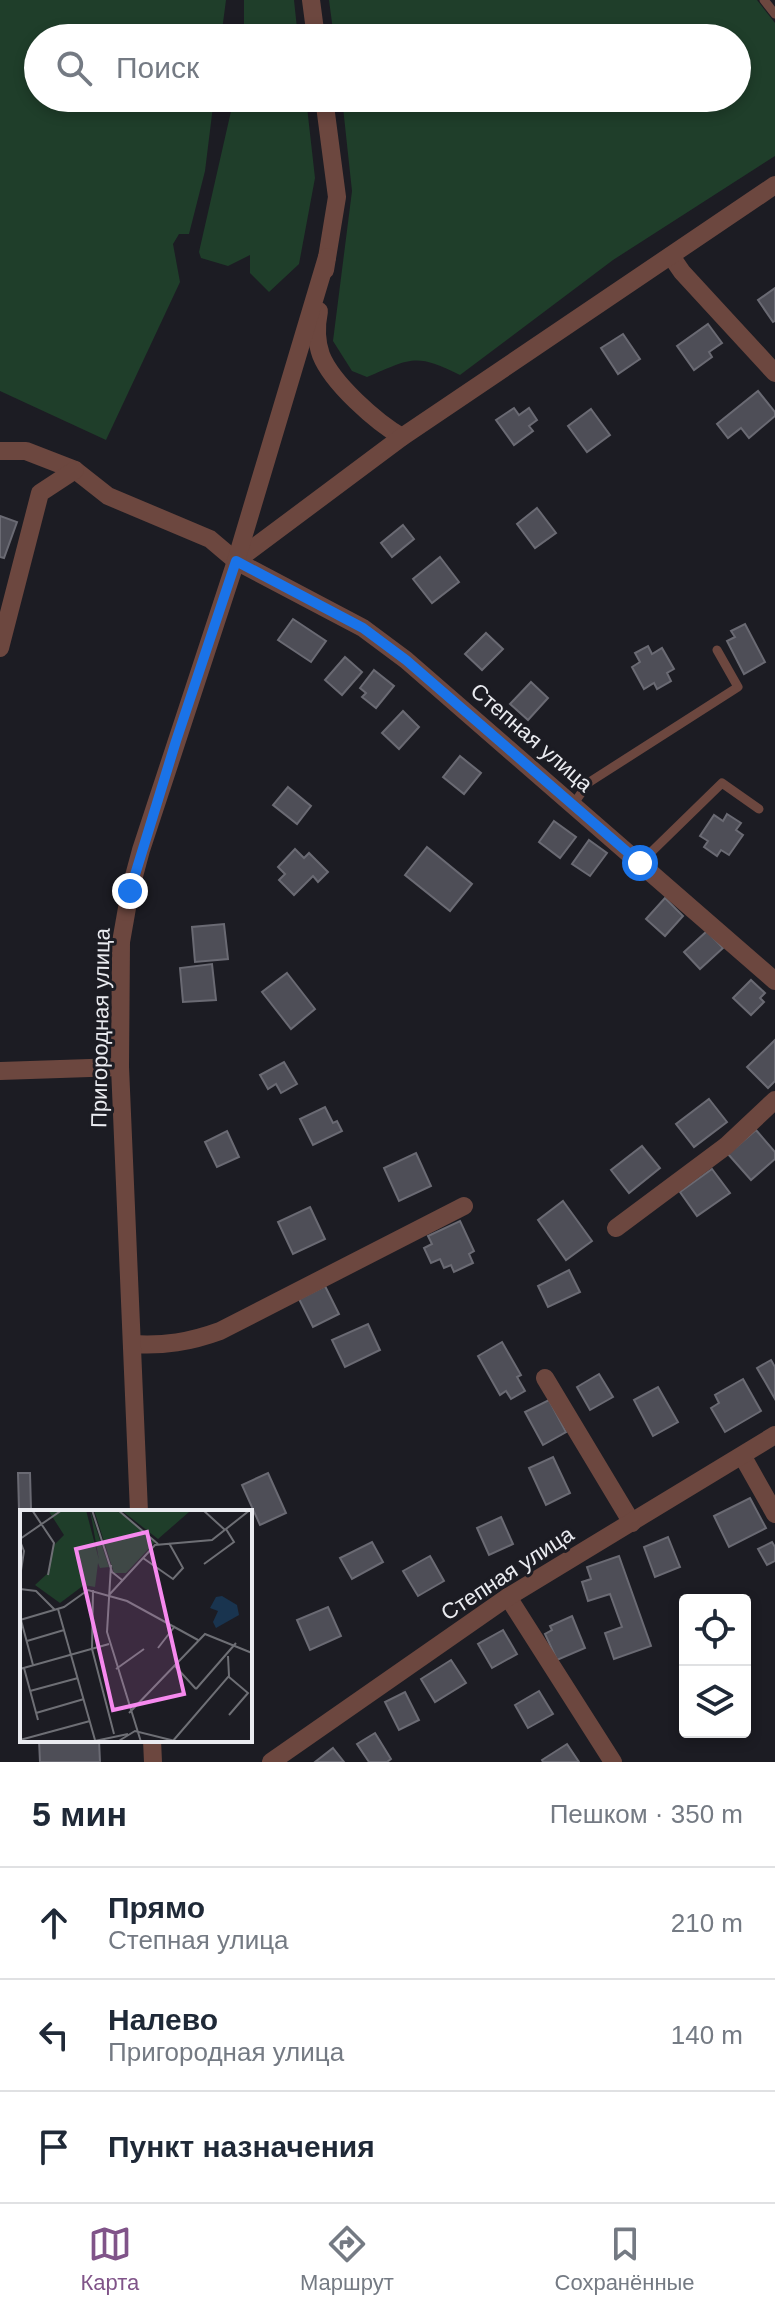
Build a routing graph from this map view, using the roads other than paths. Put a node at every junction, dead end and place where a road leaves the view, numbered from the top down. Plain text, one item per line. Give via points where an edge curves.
1 (311, 0) edge
2 (764, 0) edge
3 (775, 14) edge
4 (314, 24) edge
5 (326, 112) edge
6 (775, 185) edge
7 (671, 256) junction
8 (327, 257) junction
9 (775, 373) edge
10 (402, 437) junction
11 (0, 451) edge
12 (75, 470) junction
13 (236, 561) junction
14 (0, 648) edge
15 (717, 650) dead end
16 (573, 805) junction
17 (759, 809) dead end
18 (640, 863) junction
19 (775, 981) edge
20 (120, 1067) junction
21 (0, 1071) edge
22 (775, 1100) edge
23 (464, 1206) dead end
24 (616, 1228) dead end
25 (132, 1344) junction
26 (545, 1378) dead end
27 (775, 1435) edge
28 (743, 1457) junction
29 (139, 1510) edge
30 (775, 1514) edge
31 (632, 1523) junction
32 (508, 1597) junction
33 (152, 1742) edge
34 (153, 1762) edge
35 (271, 1762) edge
36 (613, 1762) edge

1 - 4 street
2 - 3 lane
5 - 8 street via 337,197
6 - 7 street
7 - 9 street
7 - 10 street
8 - 10 street via 316,328 321,356 355,398
8 - 13 street, Пригородная улица
10 - 13 street
11 - 12 street, Степная улица via 26,451
12 - 13 street, Степная улица via 108,496 210,539
12 - 14 street via 40,493
13 - 16 street, Степная улица via 363,628
13 - 20 street, Пригородная улица via 130,891 121,942
15 - 16 lane via 738,687 588,783
16 - 18 street, Степная улица
17 - 18 lane via 722,783
18 - 19 street, Степная улица
20 - 21 street
20 - 25 street, Пригородная улица
22 - 24 street via 726,1146
23 - 25 street via 220,1331 191,1342
25 - 29 street, Пригородная улица
26 - 31 street
27 - 28 street, Степная улица
28 - 30 street
28 - 31 street, Степная улица
31 - 32 street, Степная улица
32 - 35 street, Степная улица
32 - 36 street
33 - 34 street

